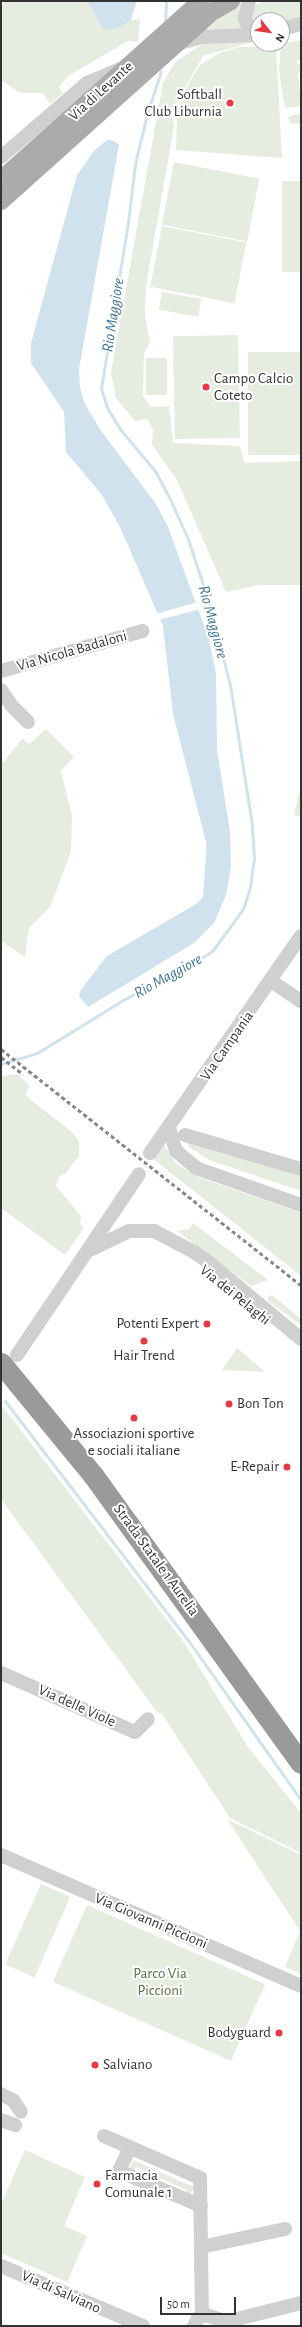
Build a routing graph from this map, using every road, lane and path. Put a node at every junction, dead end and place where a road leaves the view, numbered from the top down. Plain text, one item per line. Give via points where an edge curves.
1 (200, 1) edge
2 (231, 1) edge
3 (248, 1) edge
4 (301, 24) edge
5 (250, 27) edge
6 (290, 27) edge
7 (250, 35) edge
8 (177, 44) junction
9 (141, 63) junction
10 (1, 157) edge
11 (1, 180) edge
12 (1, 202) edge
13 (142, 631) dead end
14 (1, 672) edge
15 (1, 690) edge
16 (28, 722) dead end
17 (301, 936) edge
18 (271, 981) junction
19 (301, 1001) edge
20 (169, 1128) junction
21 (185, 1135) dead end
22 (150, 1153) dead end
23 (301, 1169) edge
24 (139, 1174) dead end
25 (301, 1205) edge
26 (90, 1250) junction
27 (251, 1302) junction
28 (301, 1339) edge
29 (301, 1350) edge
30 (4, 1364) edge
31 (26, 1384) junction
32 (1, 1673) edge
33 (148, 1719) dead end
34 (301, 1744) edge
35 (301, 1763) edge
36 (1, 1855) edge
37 (301, 1986) edge
38 (1, 2094) edge
39 (21, 2112) dead end
40 (1, 2120) edge
41 (15, 2125) dead end
42 (104, 2136) dead end
43 (130, 2148) junction
44 (201, 2206) junction
45 (285, 2229) dead end
46 (201, 2247) junction
47 (1, 2266) edge
48 (301, 2303) edge
49 (198, 2321) edge
50 (222, 2325) edge
51 (143, 2326) edge

1 - 9 main road, Via di Levante via 176,23
2 - 8 main road, Via di Levante via 212,12
3 - 5 street via 244,19
4 - 6 street
7 - 8 street, Via di Levante via 202,37
8 - 9 main road, Via di Levante
9 - 10 street via 87,83
9 - 11 main road, Via di Levante
9 - 12 main road, Via di Levante
13 - 14 street, Via Nicola Badaloni
15 - 16 street via 11,706
17 - 18 street, Via Campania
18 - 19 street
18 - 20 street, Via Campania
20 - 22 street, Via Campania
20 - 25 street via 176,1151 196,1168
21 - 23 street
24 - 26 street, Via dei Pelaghi
26 - 27 street, Via dei Pelaghi via 115,1236 135,1230 154,1231 194,1252
26 - 30 street, Via dei Pelaghi
27 - 28 street, Via dei Pelaghi
27 - 29 street, Via dei Pelaghi
30 - 31 highway, Strada Statale 1 Aurelia
31 - 34 highway, Strada Statale 1 Aurelia via 140,1518
31 - 35 highway, Strada Statale 1 Aurelia via 121,1511
32 - 33 street, Via delle Viole via 135,1732
36 - 37 street, Via Giovanni Piccioni
38 - 39 street via 13,2100
40 - 41 street
42 - 43 street
43 - 44 street via 200,2178
43 - 44 street via 120,2172
44 - 46 street
45 - 46 street
46 - 49 street
47 - 51 street, Via di Salviano
48 - 50 street
49 - 50 street via 214,2316

